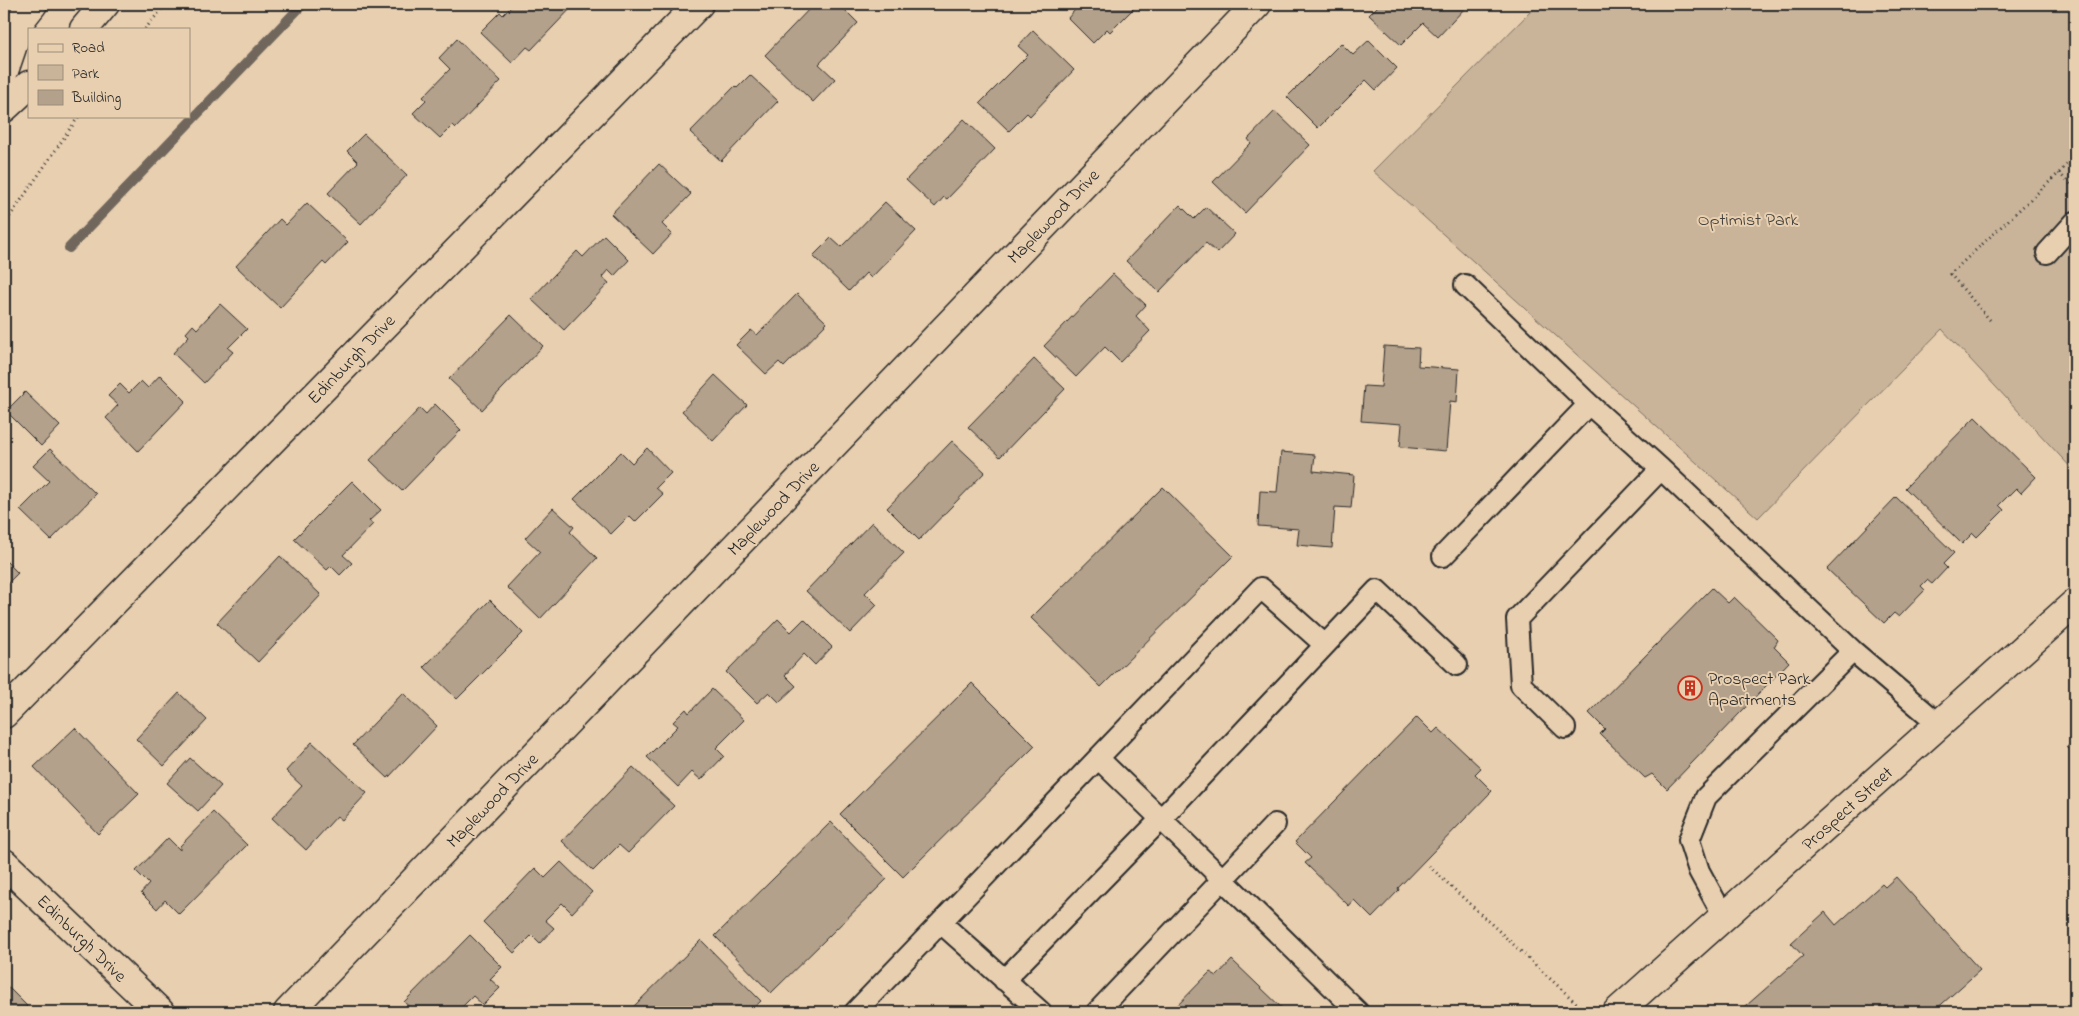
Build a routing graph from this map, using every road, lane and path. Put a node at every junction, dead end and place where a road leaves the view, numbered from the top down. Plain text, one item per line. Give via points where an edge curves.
1 (33, 4) edge
2 (105, 4) edge
3 (166, 4) edge
4 (699, 4) edge
5 (1258, 4) edge
6 (85, 28) edge
7 (146, 28) edge
8 (4, 71) edge
9 (28, 86) edge
10 (4, 108) edge
11 (78, 118) edge
12 (2075, 156) edge
13 (2059, 174) junction
14 (2075, 190) edge
15 (2075, 222) edge
16 (4, 225) edge
17 (2047, 253) dead end
18 (1465, 285) dead end
19 (1990, 320) dead end
20 (1589, 404) junction
21 (1661, 469) junction
22 (1443, 556) dead end
23 (2075, 603) edge
24 (1325, 645) junction
25 (1853, 651) junction
26 (1457, 665) dead end
27 (4, 714) edge
28 (1940, 725) junction
29 (1565, 728) dead end
30 (1099, 759) junction
31 (1161, 819) junction
32 (1275, 824) dead end
33 (4, 863) edge
34 (1429, 866) dead end
35 (1225, 879) junction
36 (1724, 917) junction
37 (941, 923) junction
38 (1004, 980) junction
39 (160, 1012) edge
40 (288, 1012) edge
41 (855, 1012) edge
42 (1041, 1012) edge
43 (1097, 1012) edge
44 (1358, 1012) edge
45 (1586, 1012) edge
46 (1618, 1012) edge

1 - 8 street via 22,18
2 - 6 street
3 - 7 path
4 - 27 street, Edinburgh Drive
5 - 40 street, Maplewood Drive
9 - 10 street
11 - 16 path
12 - 13 path
13 - 14 path
13 - 19 path via 1950,274
15 - 17 lane
18 - 20 lane
20 - 21 lane
20 - 22 lane
21 - 25 lane
21 - 29 lane via 1517,619 1521,685
23 - 28 street, Prospect Street
24 - 26 lane via 1377,590
24 - 30 lane via 1261,588
24 - 31 lane
25 - 28 lane
25 - 36 lane via 1706,796 1690,840 1699,871
28 - 36 street, Prospect Street
30 - 31 lane
30 - 37 lane
31 - 35 lane
31 - 38 lane
32 - 35 lane
33 - 39 street, Edinburgh Drive
34 - 45 path
35 - 43 lane
35 - 44 lane
36 - 46 street, Prospect Street
37 - 38 lane
37 - 41 lane
38 - 42 lane

